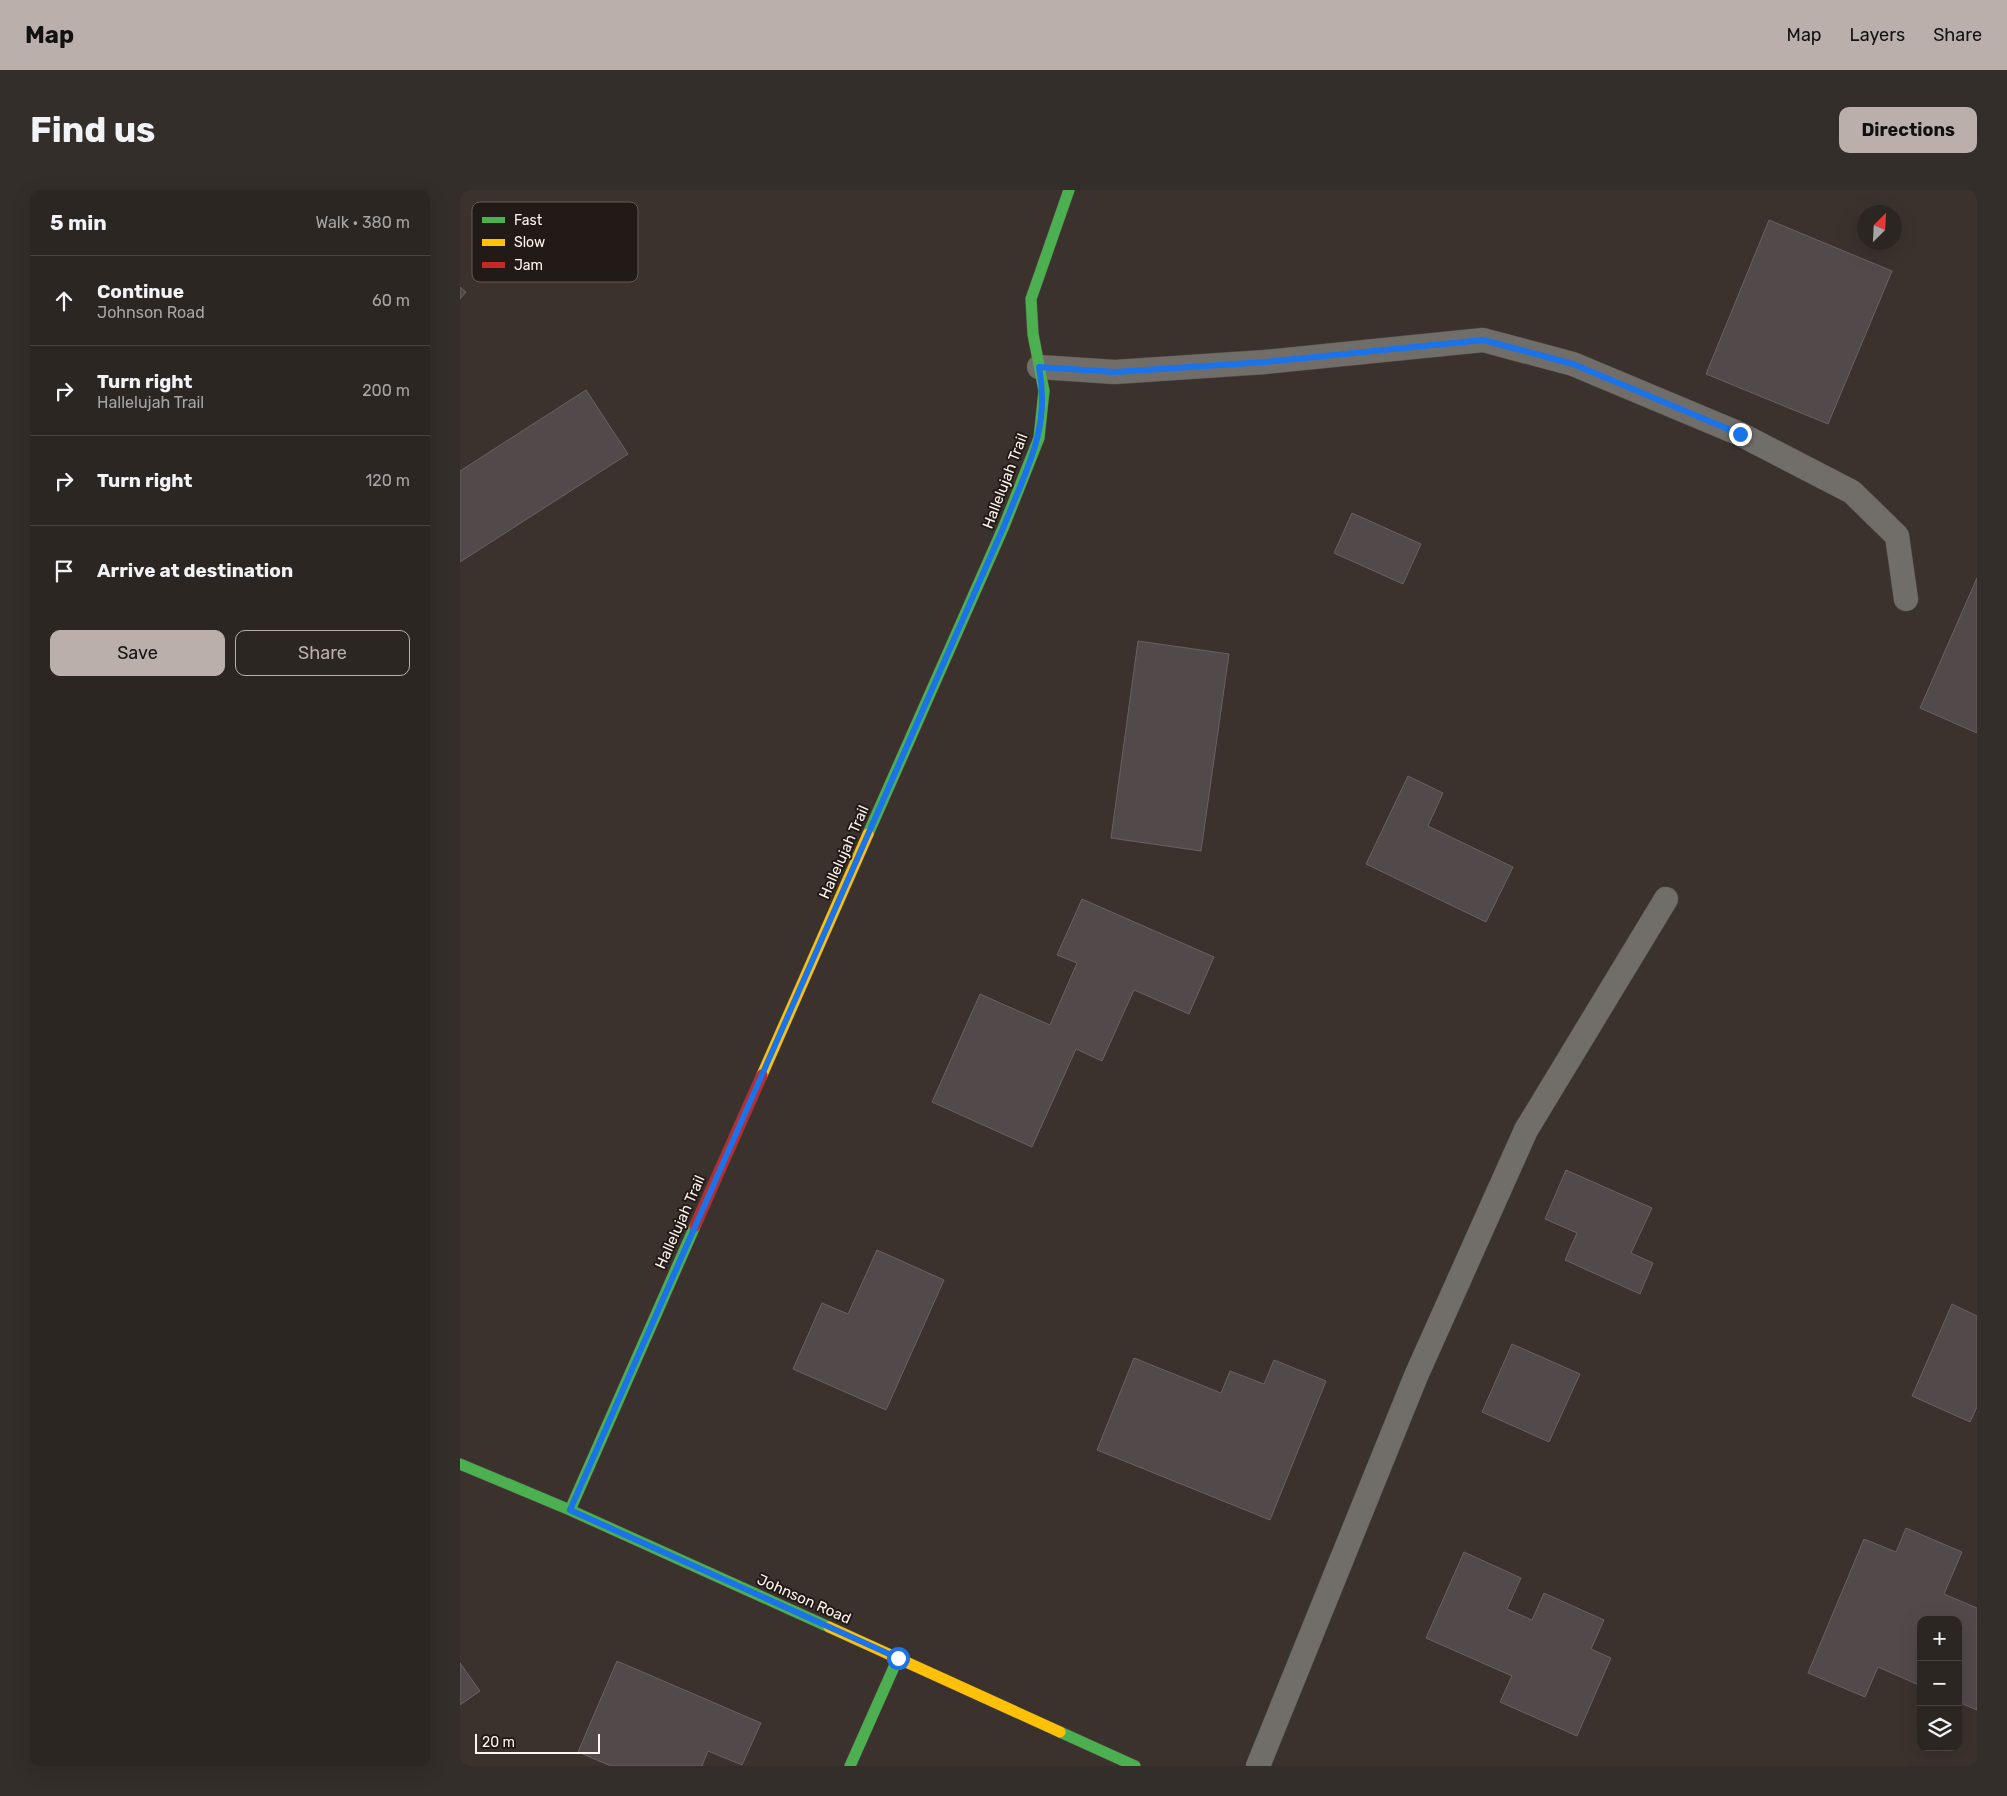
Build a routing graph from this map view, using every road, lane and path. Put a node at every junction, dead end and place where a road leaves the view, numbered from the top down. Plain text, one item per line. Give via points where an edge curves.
1 (1068, 190) edge
2 (1039, 367) junction
3 (1906, 599) dead end
4 (1666, 899) dead end
5 (460, 1464) edge
6 (570, 1510) junction
7 (898, 1658) junction
8 (850, 1766) edge
9 (1135, 1766) edge
10 (1258, 1766) edge

1 - 2 street, Hallelujah Trail via 1031,299
2 - 3 lane via 1115,372 1265,362 1483,340 1573,364 1740,434 1852,492 1897,536
2 - 6 street, Hallelujah Trail via 1044,391 1039,438 1004,526
4 - 10 lane via 1526,1130 1416,1376
5 - 6 street, Johnson Road
6 - 7 street, Johnson Road
7 - 8 street
7 - 9 street, Johnson Road

